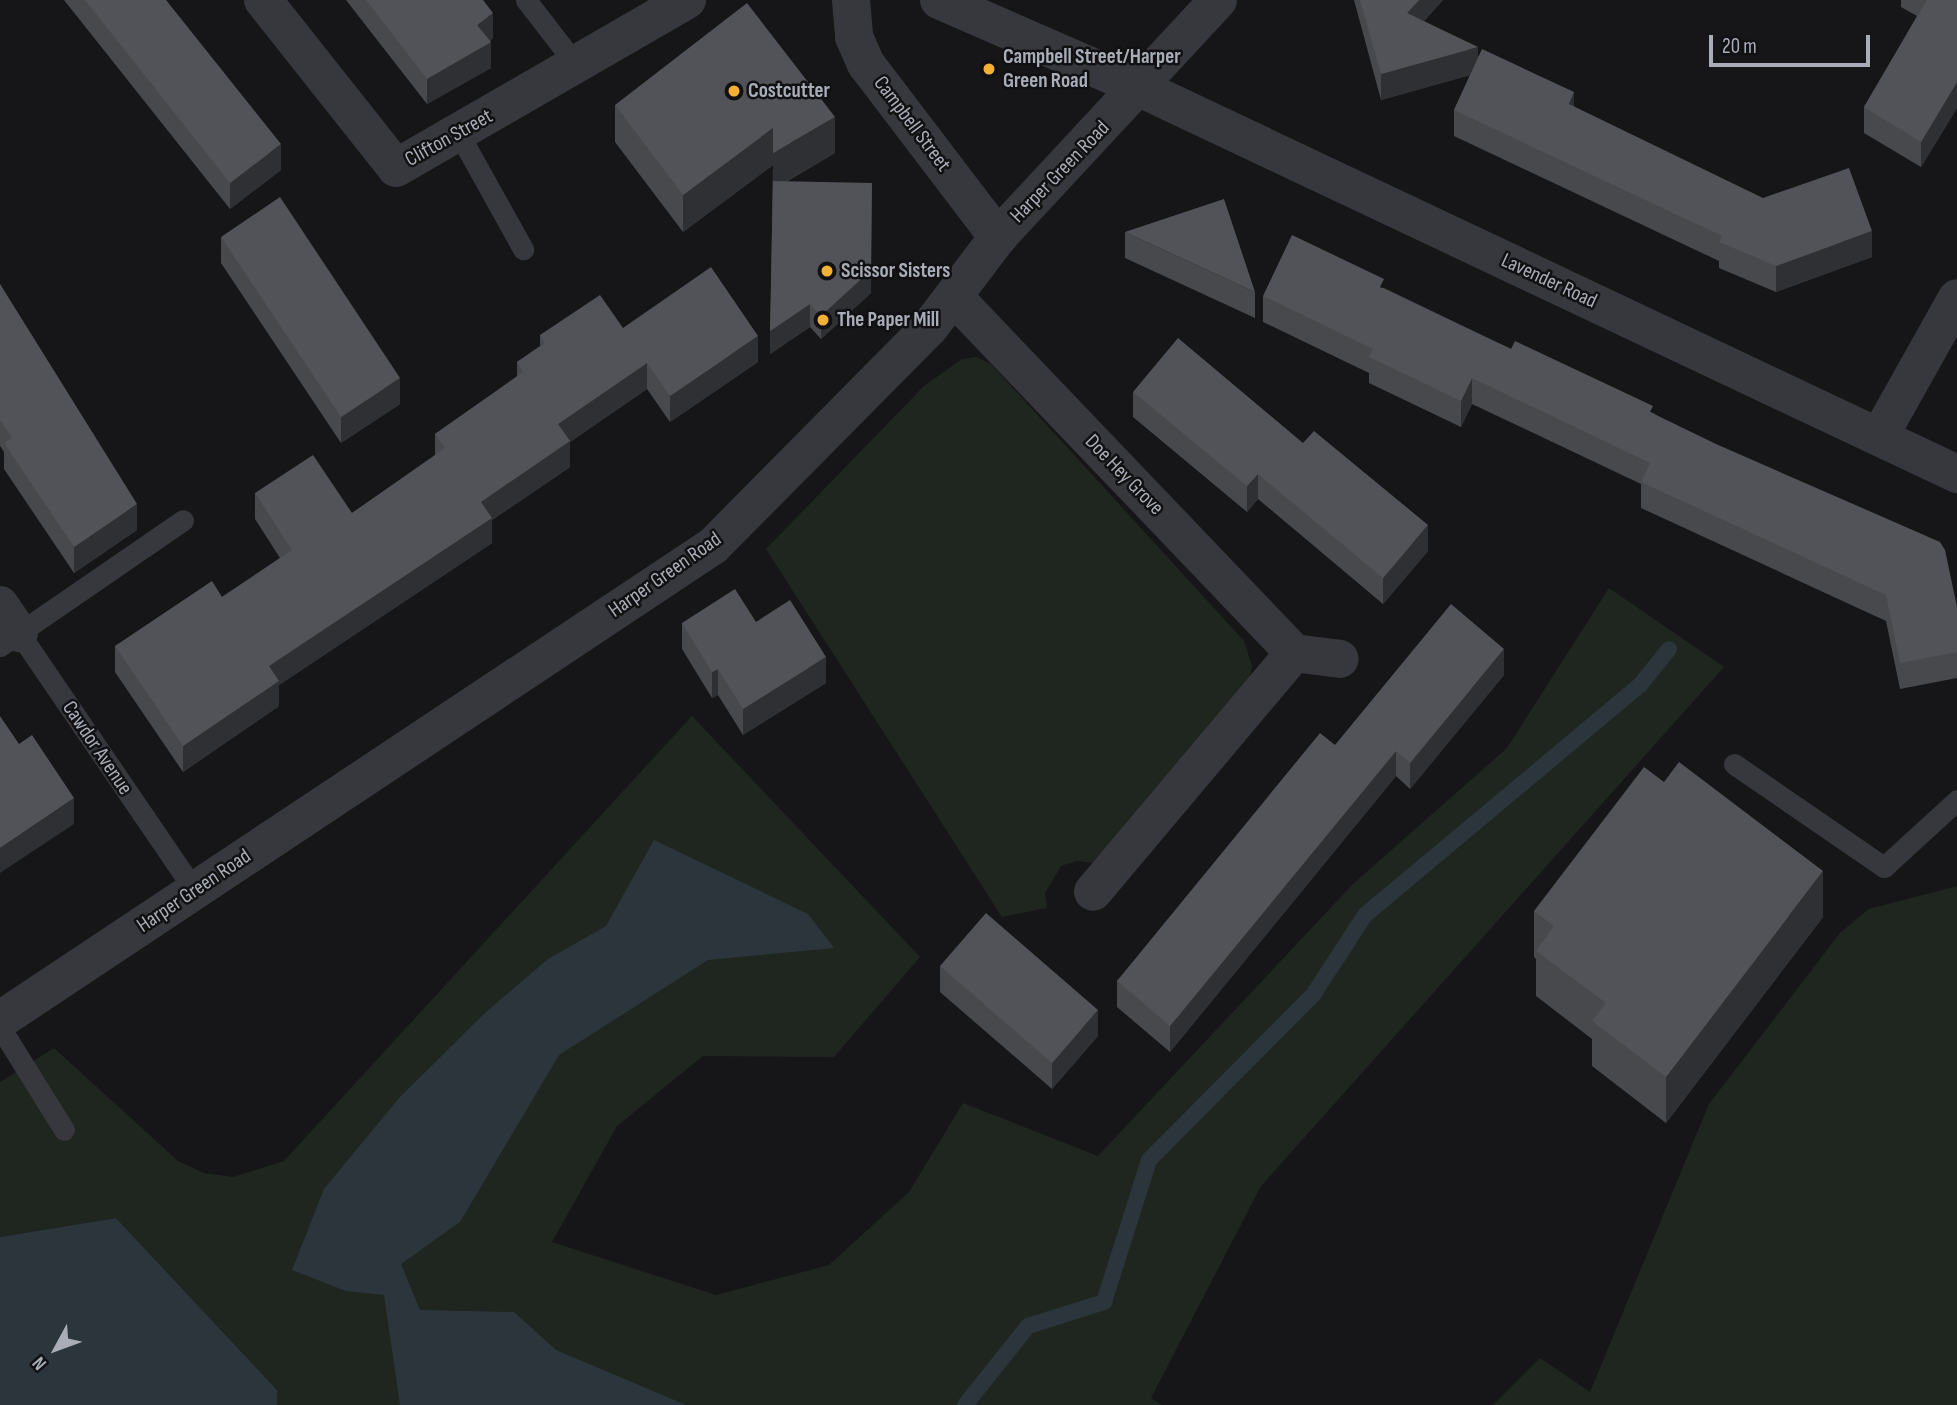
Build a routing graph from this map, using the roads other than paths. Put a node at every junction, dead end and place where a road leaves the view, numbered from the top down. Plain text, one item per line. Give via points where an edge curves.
1 (263, 0) edge
2 (526, 0) edge
3 (687, 0) edge
4 (851, 0) edge
5 (939, 0) edge
6 (1218, 0) edge
7 (577, 66) junction
8 (1140, 88) junction
9 (459, 134) junction
10 (998, 237) junction
11 (523, 249) dead end
12 (954, 297) junction
13 (1957, 298) edge
14 (1880, 437) junction
15 (1957, 474) edge
16 (183, 520) dead end
17 (6, 628) edge
18 (1294, 653) junction
19 (1340, 659) dead end
20 (1734, 764) dead end
21 (1957, 800) edge
22 (194, 890) junction
23 (1093, 892) dead end
24 (0, 1020) edge
25 (0, 1027) edge
26 (64, 1130) dead end

1 - 9 street, Clifton Street via 396,168
2 - 7 lane
3 - 7 street, Clifton Street
4 - 10 street, Campbell Street via 854,37 866,64
5 - 8 street
6 - 8 street, Harper Green Road
7 - 9 street, Clifton Street
8 - 10 street, Harper Green Road
8 - 14 street, Lavender Road
9 - 11 lane
10 - 12 street, Harper Green Road
12 - 18 street, Doe Hey Grove
12 - 22 street, Harper Green Road via 929,328 713,545
13 - 14 street
14 - 15 street, Lavender Road
16 - 17 lane
17 - 22 lane, Cawdor Avenue
18 - 19 street
18 - 23 street
20 - 21 lane via 1884,867
22 - 24 street, Harper Green Road
25 - 26 lane

